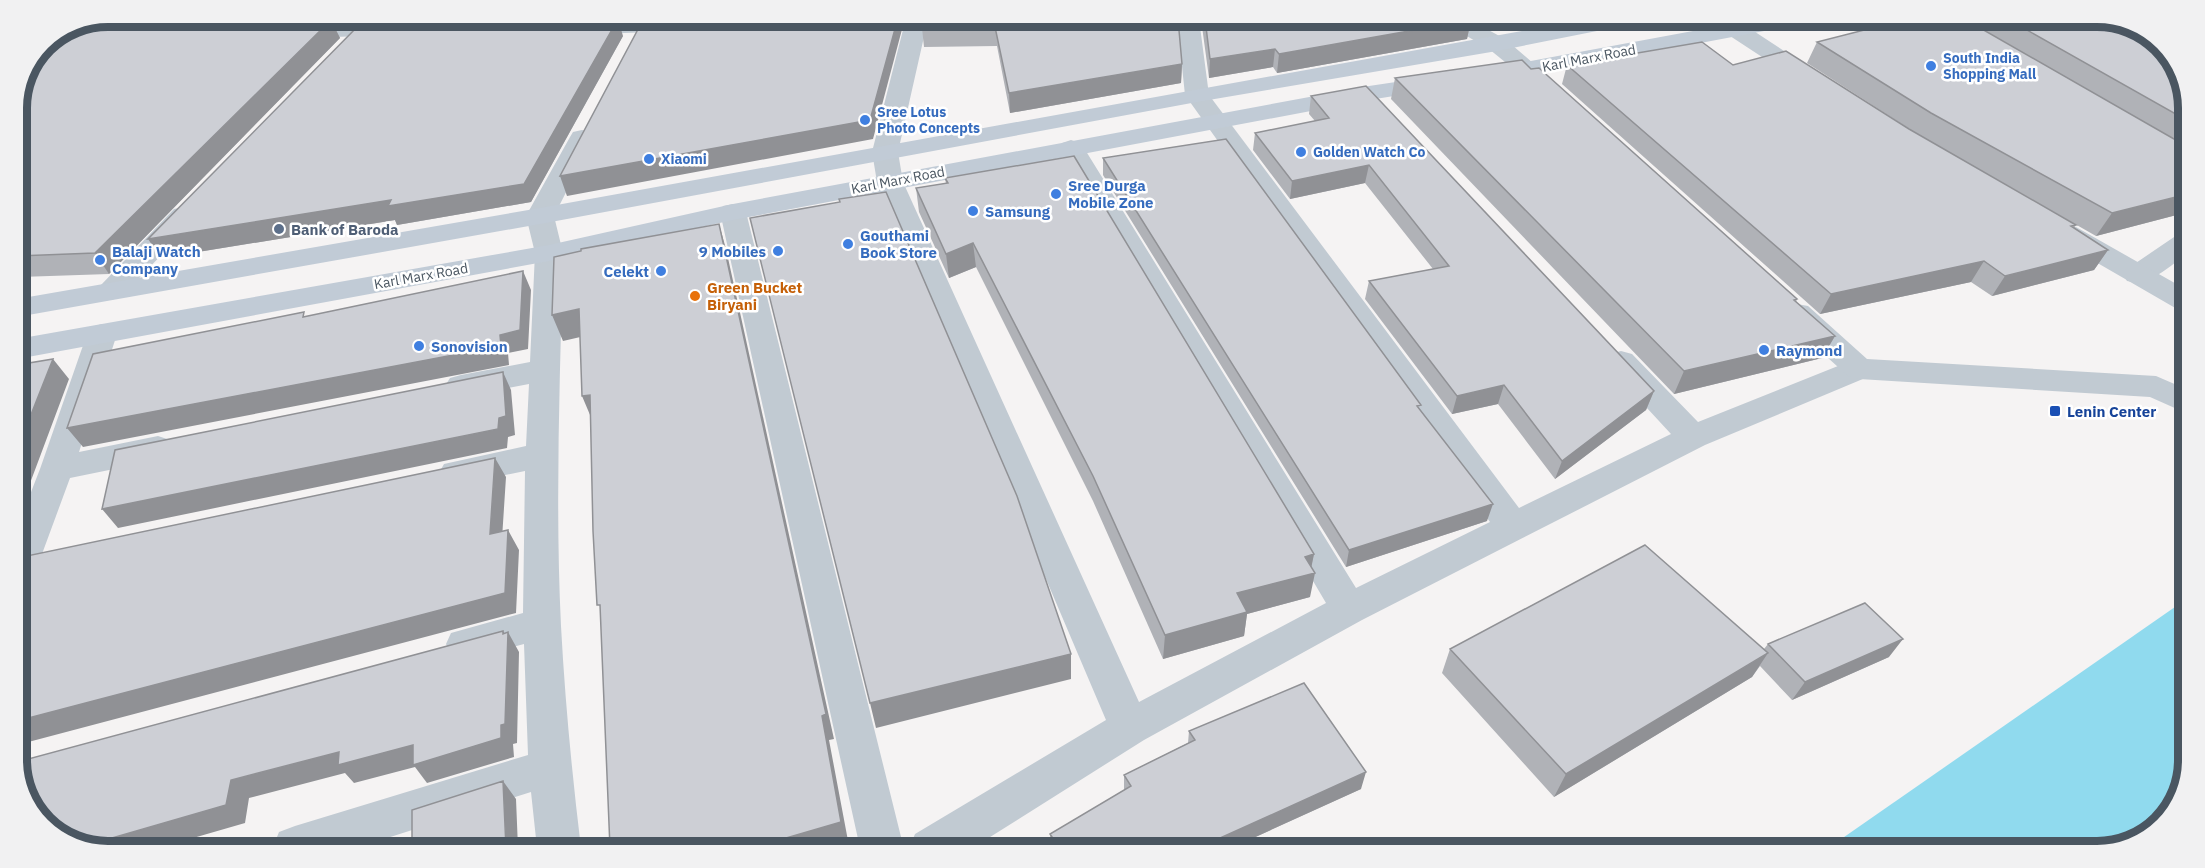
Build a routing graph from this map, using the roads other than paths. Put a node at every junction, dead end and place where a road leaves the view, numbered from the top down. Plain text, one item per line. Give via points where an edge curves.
1 (327, 27) edge
2 (366, 27) edge
3 (395, 27) edge
4 (915, 27) edge
5 (1189, 27) edge
6 (1471, 27) edge
7 (1582, 27) edge
8 (1747, 27) edge
9 (549, 28) edge
10 (1736, 29) junction
11 (421, 30) edge
12 (270, 31) edge
13 (640, 31) edge
14 (1497, 44) junction
15 (339, 55) edge
16 (1529, 70) junction
17 (1832, 92) edge
18 (1369, 93) junction
19 (1555, 94) edge
20 (1197, 95) junction
21 (1394, 119) edge
22 (1215, 121) junction
23 (591, 122) edge
24 (1071, 148) junction
25 (887, 167) junction
26 (200, 198) edge
27 (733, 212) junction
28 (540, 216) junction
29 (2044, 220) edge
30 (2178, 247) edge
31 (549, 253) junction
32 (2137, 275) junction
33 (111, 291) junction
34 (2178, 297) edge
35 (1781, 298) edge
36 (27, 306) edge
37 (102, 334) junction
38 (1604, 342) edge
39 (27, 347) edge
40 (1859, 369) junction
41 (545, 370) junction
42 (2178, 378) edge
43 (2156, 387) junction
44 (429, 393) edge
45 (2178, 398) edge
46 (1693, 436) junction
47 (184, 443) edge
48 (542, 455) junction
49 (57, 469) junction
50 (426, 479) edge
51 (1514, 528) junction
52 (27, 546) edge
53 (55, 558) edge
54 (27, 566) edge
55 (1349, 609) junction
56 (542, 624) junction
57 (428, 655) edge
58 (1130, 727) junction
59 (550, 766) junction
60 (314, 841) edge
61 (558, 841) edge
62 (880, 841) edge
63 (944, 841) edge

1 - 12 street
2 - 15 street
3 - 11 street
4 - 25 street
5 - 20 street
6 - 14 street
7 - 14 main road, Karl Marx Road
8 - 10 main road, Karl Marx Road
9 - 13 street
10 - 16 main road, Karl Marx Road
10 - 17 street
14 - 16 street
14 - 20 main road, Karl Marx Road
16 - 18 main road, Karl Marx Road
16 - 19 street
18 - 21 street
18 - 22 main road, Karl Marx Road
20 - 22 street
20 - 25 main road, Karl Marx Road
22 - 24 main road, Karl Marx Road
22 - 51 street
23 - 28 street
24 - 25 main road, Karl Marx Road
24 - 55 street
25 - 27 main road, Karl Marx Road
25 - 28 main road, Karl Marx Road
25 - 58 street
26 - 33 street
27 - 31 main road, Karl Marx Road
27 - 62 street
28 - 31 street
28 - 33 main road, Karl Marx Road
29 - 32 street
30 - 32 street
31 - 37 main road, Karl Marx Road
31 - 41 street
32 - 34 street
33 - 36 main road, Karl Marx Road
35 - 40 street
37 - 39 main road, Karl Marx Road
37 - 49 street
38 - 46 street
40 - 43 street
40 - 46 street
41 - 44 street
41 - 48 street
42 - 43 street
43 - 45 street
46 - 51 street
47 - 49 street
48 - 50 street
48 - 56 street
49 - 52 street
51 - 55 street
53 - 54 street
55 - 58 street
56 - 57 street
56 - 59 street
58 - 63 street
59 - 60 street
59 - 61 street

